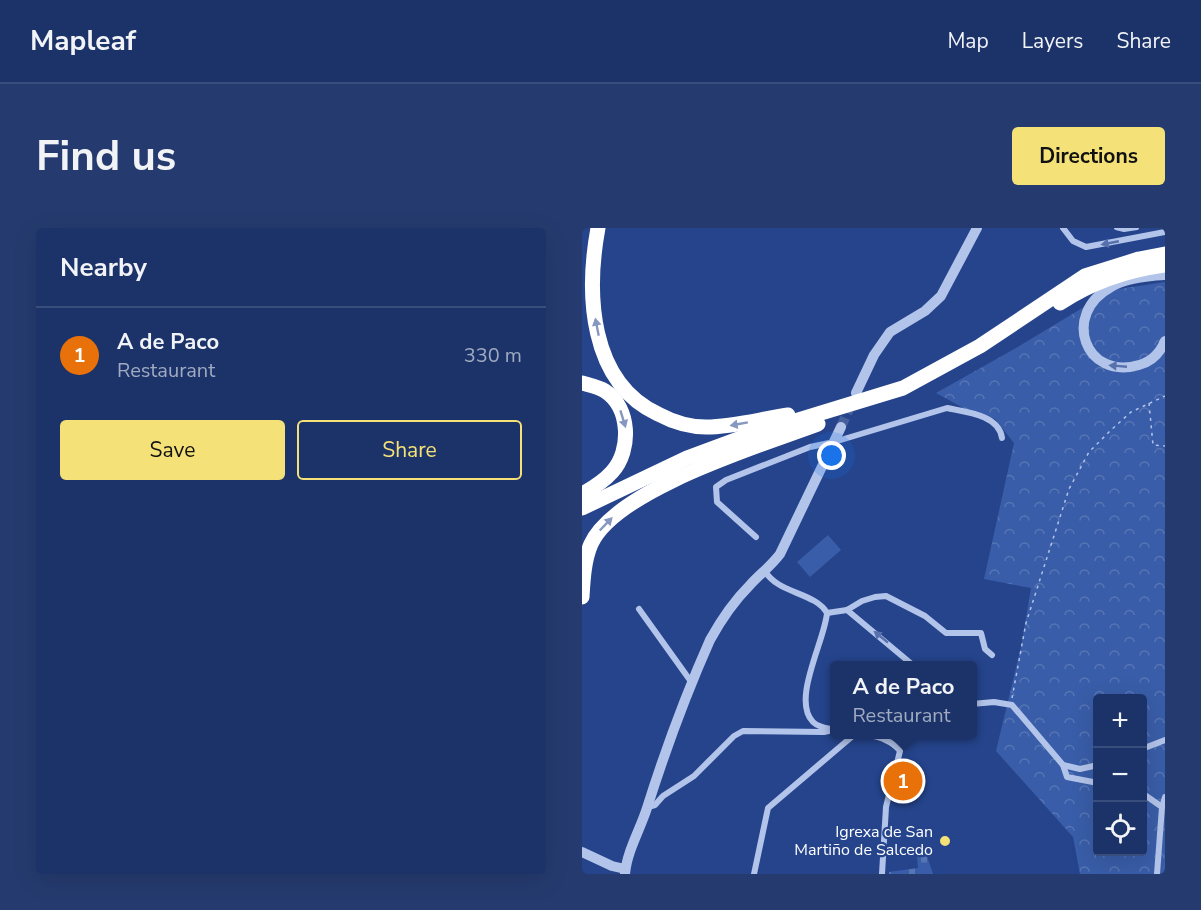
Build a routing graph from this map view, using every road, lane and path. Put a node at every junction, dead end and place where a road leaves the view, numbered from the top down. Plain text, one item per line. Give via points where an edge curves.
1 (598, 228) edge
2 (977, 228) edge
3 (1063, 228) edge
4 (1116, 228) edge
5 (1137, 228) edge
6 (1165, 232) edge
7 (1165, 254) edge
8 (1165, 265) edge
9 (1165, 275) edge
10 (1165, 341) edge
11 (582, 383) edge
12 (1165, 396) edge
13 (857, 398) junction
14 (1149, 402) junction
15 (820, 423) junction
16 (841, 427) tunnel mouth
17 (1002, 438) dead end
18 (834, 442) junction
19 (1165, 446) edge
20 (582, 494) edge
21 (582, 508) edge
22 (582, 518) edge
23 (756, 537) dead end
24 (765, 571) junction
25 (582, 597) edge
26 (639, 609) dead end
27 (847, 610) junction
28 (827, 613) junction
29 (992, 655) dead end
30 (908, 661) edge
31 (692, 683) junction
32 (977, 704) edge
33 (1012, 705) junction
34 (830, 729) edge
35 (830, 731) edge
36 (850, 739) edge
37 (881, 739) edge
38 (910, 739) edge
39 (1165, 740) edge
40 (898, 748) junction
41 (1145, 748) edge
42 (1063, 765) junction
43 (1093, 766) edge
44 (1093, 782) edge
45 (1147, 796) edge
46 (1165, 796) edge
47 (1162, 807) junction
48 (647, 808) junction
49 (582, 852) edge
50 (625, 872) edge
51 (754, 874) edge
52 (882, 874) edge
53 (1157, 874) edge

13 -> 1 highway via 705,427 673,421 641,405 623,387 605,358 596,327 593,273
2 - 13 street via 941,296 925,311 890,332 874,355
6 -> 3 street via 1086,247 1073,241
4 - 5 lane
7 - 13 highway via 1085,276 936,371 903,388
8 - 15 highway via 1124,273 1070,296 941,381 891,402
10 -> 9 street via 1146,363 1110,366 1089,349 1083,323 1095,299 1112,286
11 -> 20 highway via 605,391 619,408 626,427 624,450 614,470
12 - 14 path
13 - 21 highway via 687,458
14 - 19 path via 1153,445
14 - 33 path via 1131,412 1089,452 1069,489 1026,623
15 - 22 highway via 692,465
25 -> 15 highway via 592,543 621,511 680,478
16 - 18 street
17 - 18 street via 993,421 947,408
18 - 23 street via 810,447 716,487 717,502
18 - 24 street via 780,554
24 - 28 street via 774,583
24 - 31 street via 718,625
26 - 31 street
27 - 28 street
27 - 29 street via 862,601 886,596 925,616 946,633 981,633 985,649
30 -> 27 street
28 - 34 street via 809,677 807,708 815,724
31 - 48 street via 656,774
32 - 33 street
33 - 42 street
35 - 48 street via 743,731 694,776
36 - 51 street via 768,808
37 - 40 street
38 - 40 street
39 - 41 street
40 - 52 street via 886,807
42 - 43 street via 1080,769
42 - 44 street via 1067,777
45 - 47 street
46 - 47 street
47 - 53 street
48 - 50 street
49 - 50 street

